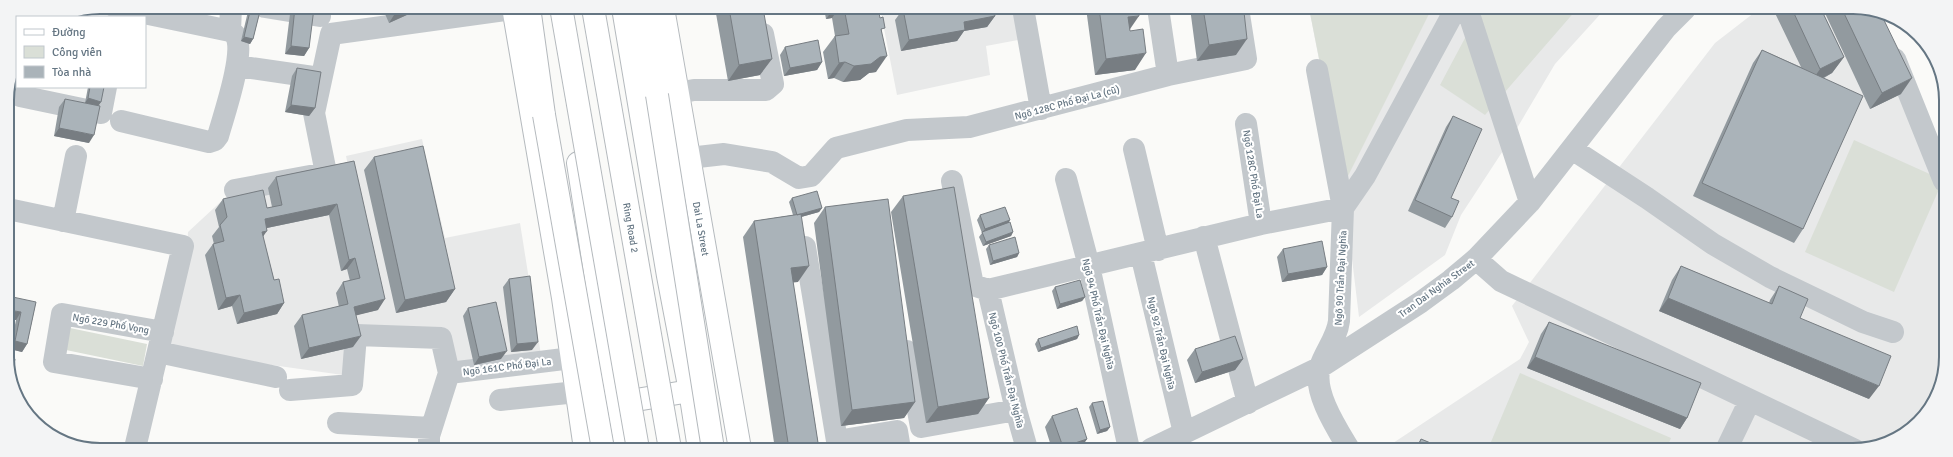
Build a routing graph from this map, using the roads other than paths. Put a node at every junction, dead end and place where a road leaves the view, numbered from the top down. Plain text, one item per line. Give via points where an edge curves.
1 (147, 14) edge
2 (231, 14) edge
3 (308, 14) edge
4 (475, 14) edge
5 (519, 14) edge
6 (519, 14) edge
7 (554, 14) edge
8 (562, 14) edge
9 (594, 14) edge
10 (624, 14) edge
11 (644, 14) edge
12 (663, 14) edge
13 (1024, 14) edge
14 (1159, 14) edge
15 (1239, 14) edge
16 (1453, 14) edge
17 (1469, 14) edge
18 (1681, 14) edge
19 (760, 15) edge
20 (320, 16) dead end
21 (230, 31) junction
22 (1888, 41) edge
23 (237, 66) junction
24 (1317, 70) dead end
25 (1168, 75) junction
26 (320, 78) junction
27 (106, 88) edge
28 (668, 94) junction
29 (20, 96) dead end
30 (1041, 109) junction
31 (121, 122) dead end
32 (1246, 124) dead end
33 (1134, 149) dead end
34 (1572, 149) junction
35 (76, 156) dead end
36 (689, 158) junction
37 (1939, 168) edge
38 (1066, 179) dead end
39 (952, 181) dead end
40 (235, 190) dead end
41 (1530, 202) junction
42 (1343, 208) junction
43 (14, 210) edge
44 (63, 221) junction
45 (1261, 224) junction
46 (1204, 237) junction
47 (705, 241) junction
48 (805, 246) edge
49 (1149, 252) junction
50 (1476, 259) junction
51 (1089, 266) junction
52 (559, 276) junction
53 (668, 276) junction
54 (988, 290) junction
55 (600, 305) junction
56 (903, 328) edge
57 (1893, 332) dead end
58 (161, 342) junction
59 (572, 358) junction
60 (1320, 368) junction
61 (449, 373) junction
62 (152, 379) junction
63 (690, 390) junction
64 (577, 392) junction
65 (500, 400) dead end
66 (1750, 400) junction
67 (1248, 403) junction
68 (618, 404) junction
69 (1016, 410) junction
70 (338, 423) dead end
71 (921, 427) junction
72 (430, 438) edge
73 (899, 440) edge
74 (136, 443) edge
75 (583, 443) edge
76 (602, 443) edge
77 (625, 443) edge
78 (637, 443) edge
79 (669, 443) edge
80 (697, 443) edge
81 (711, 443) edge
82 (739, 443) edge
83 (1025, 443) edge
84 (1129, 443) edge
85 (1168, 443) edge
86 (1345, 443) edge
87 (1729, 443) edge
88 (1840, 443) edge

1 - 21 street
2 - 21 street
3 - 20 street
4 - 26 street via 330,34
5 - 76 main road, bridge via 544,115
6 - 52 main road
7 - 55 main road
8 - 78 main road, bridge
9 - 79 main road, Ring Road 2, bridge
10 - 53 main road
11 - 28 main road
12 - 28 main road, Dai La Street
13 - 30 street
14 - 25 street
15 - 25 street, Ngõ 128C Phố Đại La (cũ) via 1246,59
16 - 42 street via 1365,176
17 - 41 street
18 - 34 street, Tran Dai Nghia Street via 1666,28
19 - 28 street via 773,84 766,90 694,90
21 - 23 street via 236,35 238,42
22 - 37 street
23 - 26 street
23 - 31 street via 215,140 209,142
24 - 42 street, Ngõ 90 Trần Đại Nghĩa
25 - 30 street, Ngõ 128C Phố Đại La (cũ)
26 - 40 street via 314,113 326,173
27 - 29 street via 101,113
28 - 36 main road, Dai La Street
28 - 81 main road, bridge
30 - 36 street, Ngõ 128C Phố Đại La (cũ) via 969,127 907,130 836,148 811,176 799,178 772,162 724,154
32 - 45 street, Ngõ 128C Phố Đại La
33 - 49 street, Ngõ 92 Trần Đại Nghĩa
34 - 41 street, Tran Dai Nghia Street
34 - 57 street via 1713,244 1770,277 1849,315
35 - 44 street
36 - 47 main road, Dai La Street
38 - 51 street, Ngõ 94 Phố Trần Đại Nghĩa
39 - 54 street via 973,286
41 - 50 street, Tran Dai Nghia Street
42 - 45 street
42 - 60 street, Ngõ 90 Trần Đại Nghĩa via 1338,329
43 - 44 street, Ngõ 229 Phố Vọng
44 - 58 street, Ngõ 229 Phố Vọng via 184,246
45 - 46 street
46 - 49 street
46 - 67 street
47 - 53 main road
47 - 82 main road, Dai La Street
48 - 73 street via 838,441
49 - 51 street
49 - 85 street, Ngõ 92 Trần Đại Nghĩa
50 - 60 street, Tran Dai Nghia Street via 1421,302
50 - 66 street via 1501,281
51 - 54 street
51 - 84 street, Ngõ 94 Phố Trần Đại Nghĩa
52 - 55 main road
52 - 59 main road
53 - 63 main road
54 - 69 street, Ngõ 100 Phố Trần Đại Nghĩa
55 - 68 main road
56 - 71 street
58 - 61 street via 283,383 352,386 356,336 441,338
58 - 62 street, Ngõ 229 Phố Vọng
58 - 62 street, Ngõ 229 Phố Vọng via 62,314 54,362
59 - 61 street, Ngõ 161C Phố Đại La
59 - 64 main road
60 - 67 street, Tran Dai Nghia Street
60 - 86 street via 1320,386 1326,410
61 - 72 street, Ngõ 161C Phố Đại La
62 - 74 street, Ngõ 229 Phố Vọng
63 - 68 main road
63 - 80 main road
64 - 65 street
64 - 75 main road
66 - 87 street
66 - 88 street
67 - 85 street, Tran Dai Nghia Street
68 - 77 main road
69 - 71 street
69 - 83 street, Ngõ 100 Phố Trần Đại Nghĩa
70 - 72 street
71 - 73 street

